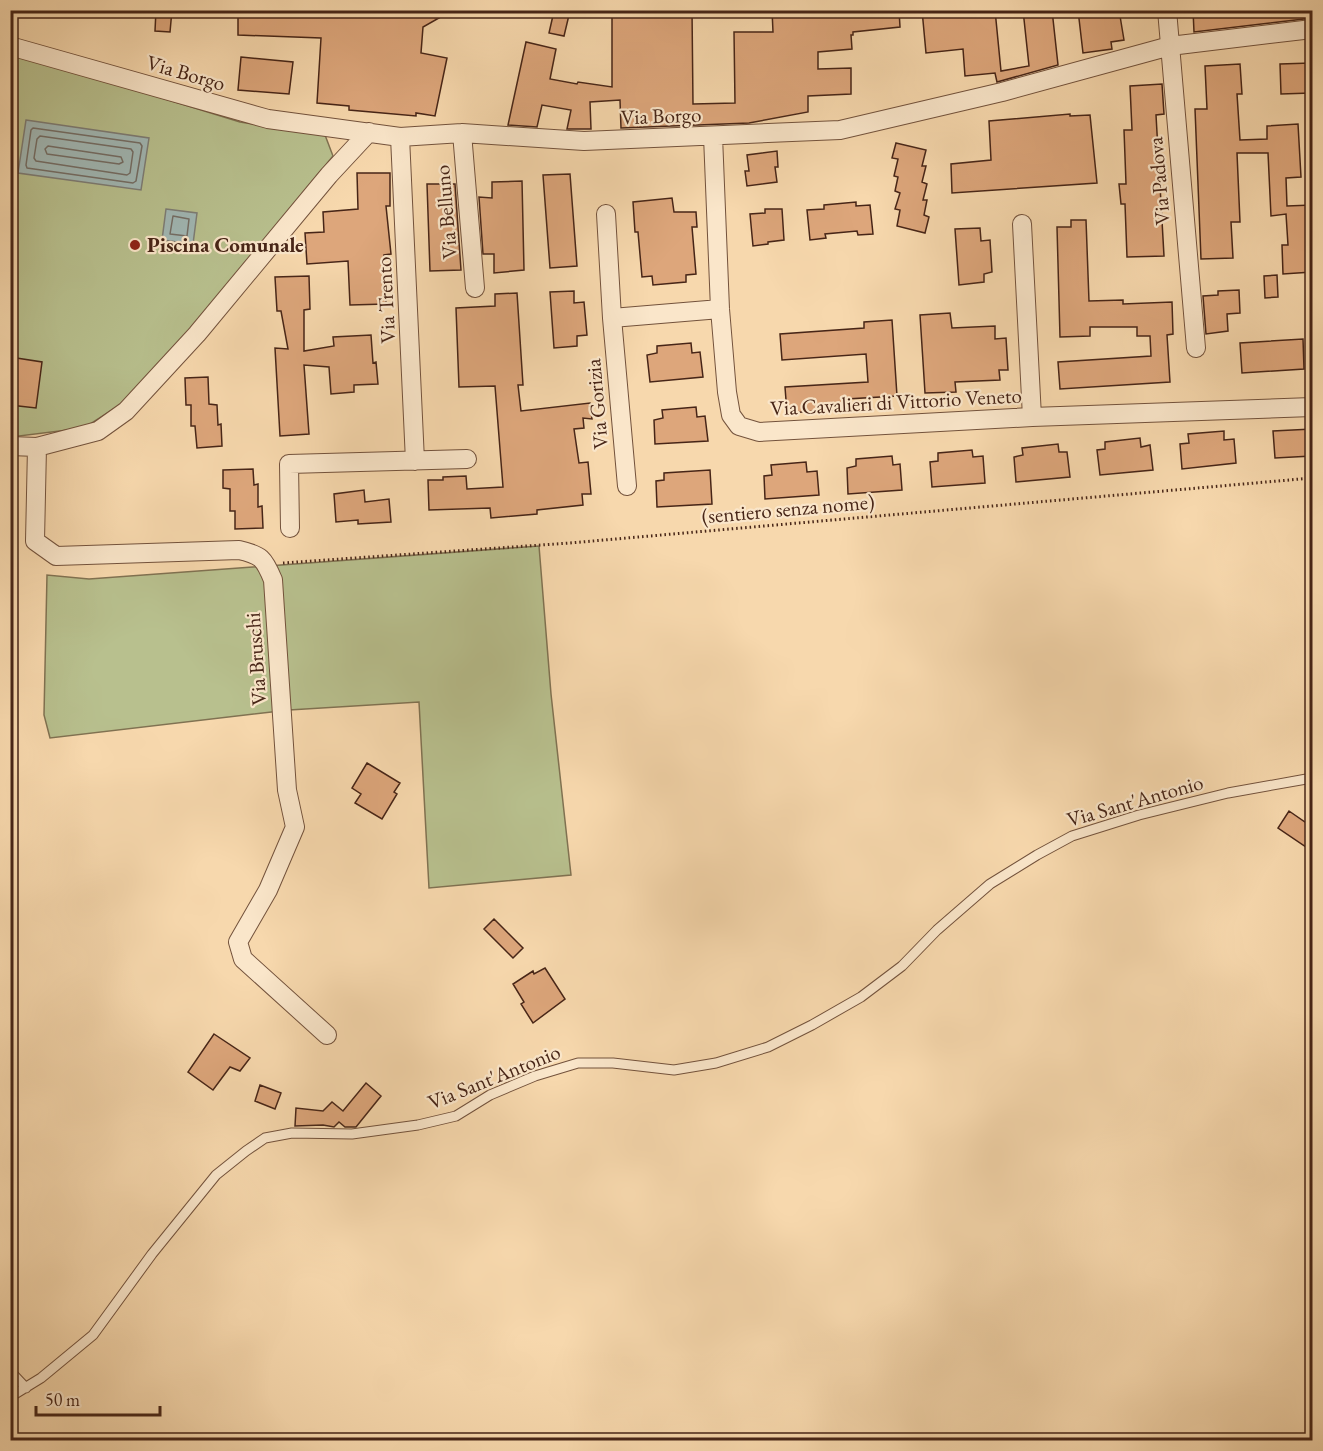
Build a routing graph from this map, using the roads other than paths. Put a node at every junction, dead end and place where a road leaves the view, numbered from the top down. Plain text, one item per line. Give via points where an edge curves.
1 (1167, 10) edge
2 (1312, 29) edge
3 (10, 46) edge
4 (1170, 46) junction
5 (369, 132) junction
6 (462, 133) junction
7 (400, 136) junction
8 (713, 136) junction
9 (606, 214) dead end
10 (1022, 224) dead end
11 (475, 288) dead end
12 (720, 309) junction
13 (612, 318) junction
14 (1196, 348) dead end
15 (1312, 407) edge
16 (1032, 417) junction
17 (10, 446) edge
18 (37, 447) junction
19 (467, 459) dead end
20 (415, 461) junction
21 (627, 486) dead end
22 (291, 528) dead end
23 (1312, 778) edge
24 (327, 1035) dead end
25 (10, 1371) edge
26 (26, 1388) junction
27 (10, 1397) edge

1 - 4 street, Via Padova
2 - 4 street, Via Borgo
3 - 5 street, Via Borgo via 268,119
4 - 8 street, Via Borgo via 1002,92 840,130
4 - 14 street, Via Padova
5 - 7 street, Via Borgo
5 - 18 street via 126,411 98,431
6 - 7 street, Via Borgo
6 - 8 street, Via Borgo via 584,141
6 - 11 street, Via Belluno
7 - 20 street, Via Trento
8 - 12 street, Via Cavalieri di Vittorio Veneto
9 - 13 street, Via Gorizia
10 - 16 street
12 - 13 street
12 - 16 street, Via Cavalieri di Vittorio Veneto via 727,392 731,415 739,426 759,432
13 - 21 street, Via Gorizia
15 - 16 street, Via Cavalieri di Vittorio Veneto
17 - 18 street
18 - 24 street, Via Bruschi via 35,541 56,556 239,550 258,554 267,564 273,579 287,790 295,827 268,890 238,942 243,959
19 - 20 street
20 - 22 street via 289,464
23 - 26 lane, Via Sant'Antonio via 1228,793 1072,837 990,884 902,966 861,997 768,1047 716,1063 674,1070 578,1063 490,1095 456,1116 352,1134 292,1133 265,1138 216,1175 93,1335
25 - 26 lane
26 - 27 lane, Via Sant'Antonio

